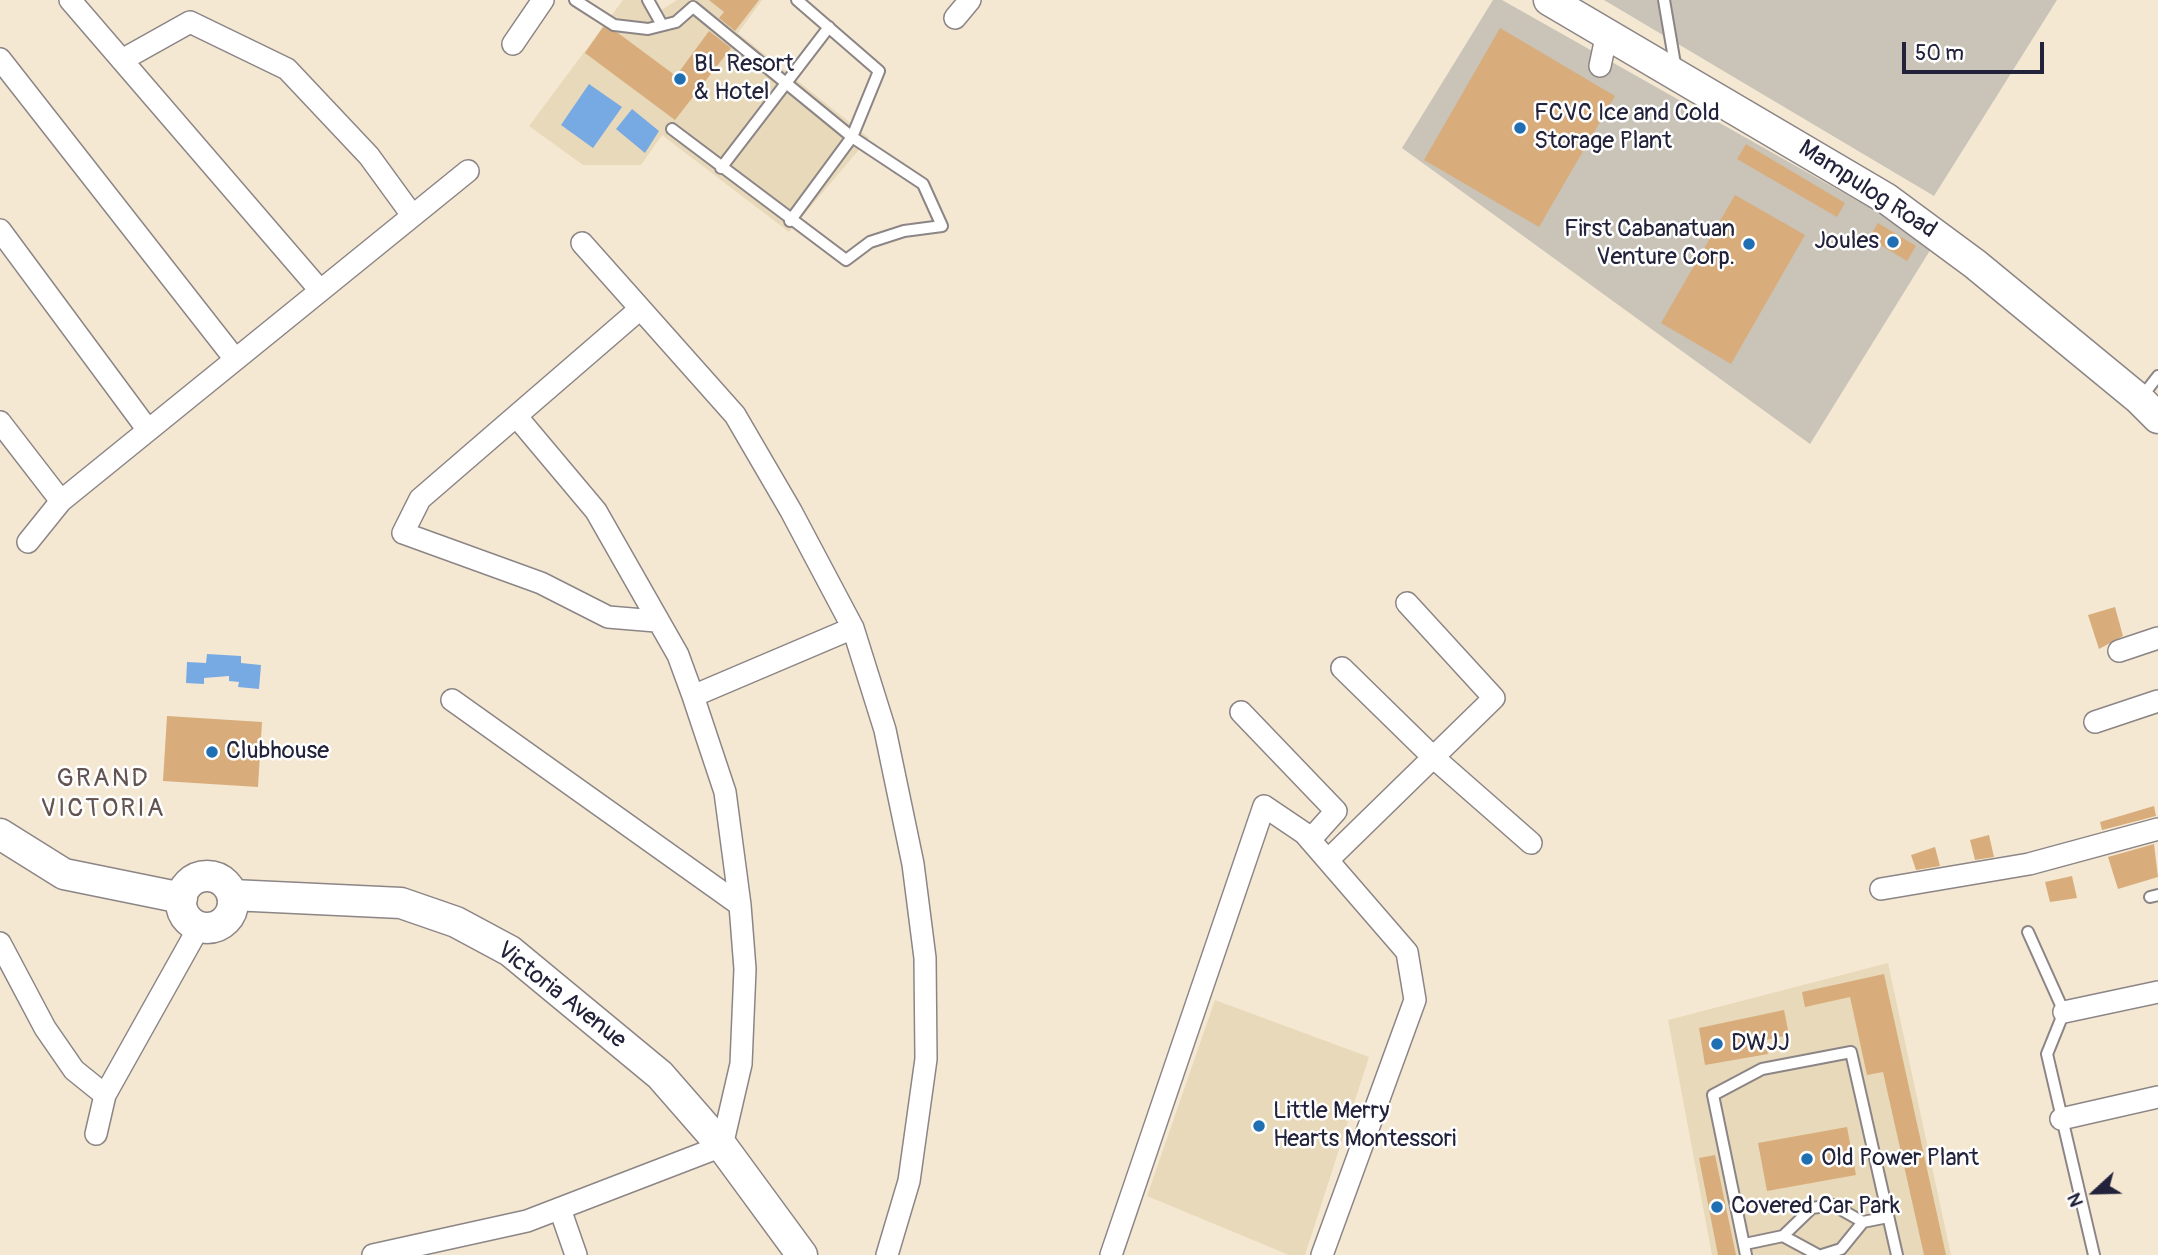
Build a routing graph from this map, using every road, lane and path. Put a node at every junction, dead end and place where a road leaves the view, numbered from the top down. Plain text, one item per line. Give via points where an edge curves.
1 (71, 0) edge
2 (543, 0) edge
3 (575, 0) edge
4 (648, 0) edge
5 (797, 0) edge
6 (970, 0) edge
7 (1549, 0) edge
8 (1664, 0) edge
9 (696, 3) edge
10 (955, 18) dead end
11 (662, 25) junction
12 (829, 27) junction
13 (1607, 33) junction
14 (513, 44) dead end
15 (0, 59) edge
16 (122, 60) junction
17 (1600, 66) dead end
18 (1676, 73) junction
19 (787, 83) junction
20 (672, 129) dead end
21 (852, 137) junction
22 (721, 168) junction
23 (468, 171) dead end
24 (412, 215) junction
25 (790, 221) junction
26 (0, 230) edge
27 (582, 243) dead end
28 (319, 289) junction
29 (640, 309) junction
30 (235, 359) junction
31 (2152, 398) edge
32 (517, 417) junction
33 (0, 422) edge
34 (148, 430) junction
35 (61, 501) junction
36 (28, 542) dead end
37 (1407, 603) dead end
38 (656, 621) junction
39 (853, 628) junction
40 (2158, 638) edge
41 (2119, 651) dead end
42 (1342, 668) dead end
43 (693, 696) junction
44 (452, 700) dead end
45 (2158, 701) edge
46 (1241, 712) dead end
47 (2095, 722) dead end
48 (1433, 757) junction
49 (2158, 829) edge
50 (1, 837) edge
51 (1310, 840) junction
52 (1531, 843) dead end
53 (1329, 859) junction
54 (1881, 889) dead end
55 (232, 895) junction
56 (182, 898) junction
57 (740, 905) junction
58 (199, 927) junction
59 (2028, 932) dead end
60 (0, 943) edge
61 (2158, 992) edge
62 (2064, 1012) junction
63 (105, 1095) junction
64 (2158, 1097) edge
65 (2062, 1119) junction
66 (96, 1134) dead end
67 (722, 1146) junction
68 (560, 1209) junction
69 (1888, 1217) junction
70 (1863, 1222) junction
71 (1783, 1236) junction
72 (1745, 1250) edge
73 (373, 1255) edge
74 (576, 1255) edge
75 (802, 1255) edge
76 (887, 1255) edge
77 (1111, 1255) edge
78 (1322, 1255) edge
79 (1820, 1255) edge
80 (1897, 1255) edge
81 (2094, 1255) edge

1 - 16 street
2 - 14 street
3 - 11 lane via 614,25 648,29
4 - 11 lane
5 - 12 lane
6 - 10 street
7 - 13 street, Mampulog Road
8 - 18 lane
9 - 11 lane via 676,22
9 - 19 lane
12 - 19 lane
12 - 21 lane via 879,71
13 - 17 street
13 - 18 street, Mampulog Road
15 - 30 street
16 - 24 street via 190,22 287,69 369,156
16 - 28 street
18 - 31 street, Mampulog Road via 1887,199
19 - 21 lane
19 - 22 lane
20 - 22 lane
21 - 25 lane
21 - 25 lane via 923,184 942,226 870,242 846,260
22 - 25 lane
23 - 24 street
24 - 28 street
26 - 34 street
27 - 29 street
28 - 30 street
29 - 32 street
29 - 39 street via 735,415
30 - 34 street
32 - 38 street via 596,511
32 - 38 street via 420,499 403,533 541,583 608,617
33 - 35 street
34 - 35 street
35 - 36 street
37 - 48 street via 1494,698
38 - 43 street via 678,655
39 - 43 street
39 - 76 street via 885,730 913,864 925,958 926,1059 909,1181
40 - 41 street
42 - 48 street
43 - 57 street via 724,792
44 - 57 street
45 - 47 street
46 - 51 street via 1336,811
48 - 52 street
48 - 53 street
49 - 54 street via 2029,864
50 - 56 street via 64,874
51 - 53 street
51 - 77 street via 1264,806
53 - 78 street via 1407,952 1415,1000
55 - 56 street via 222,881 206,877 190,883
55 - 58 street via 228,918 215,927
55 - 67 street, Victoria Avenue via 401,903 456,922 510,951 580,1006 660,1075
56 - 58 street via 185,916
57 - 67 street via 746,970 741,1064
58 - 63 street
59 - 62 lane
60 - 63 street via 45,1028 74,1070
61 - 62 street
62 - 65 lane via 2047,1054
63 - 66 street
64 - 65 street
65 - 81 lane
67 - 68 street
67 - 75 street, Victoria Avenue
68 - 73 street via 527,1221
68 - 74 street
69 - 70 lane
69 - 72 lane via 1851,1052 1762,1069 1713,1095
69 - 80 lane
70 - 71 lane via 1833,1205 1812,1208
70 - 79 lane via 1841,1249
71 - 72 lane
71 - 79 lane

